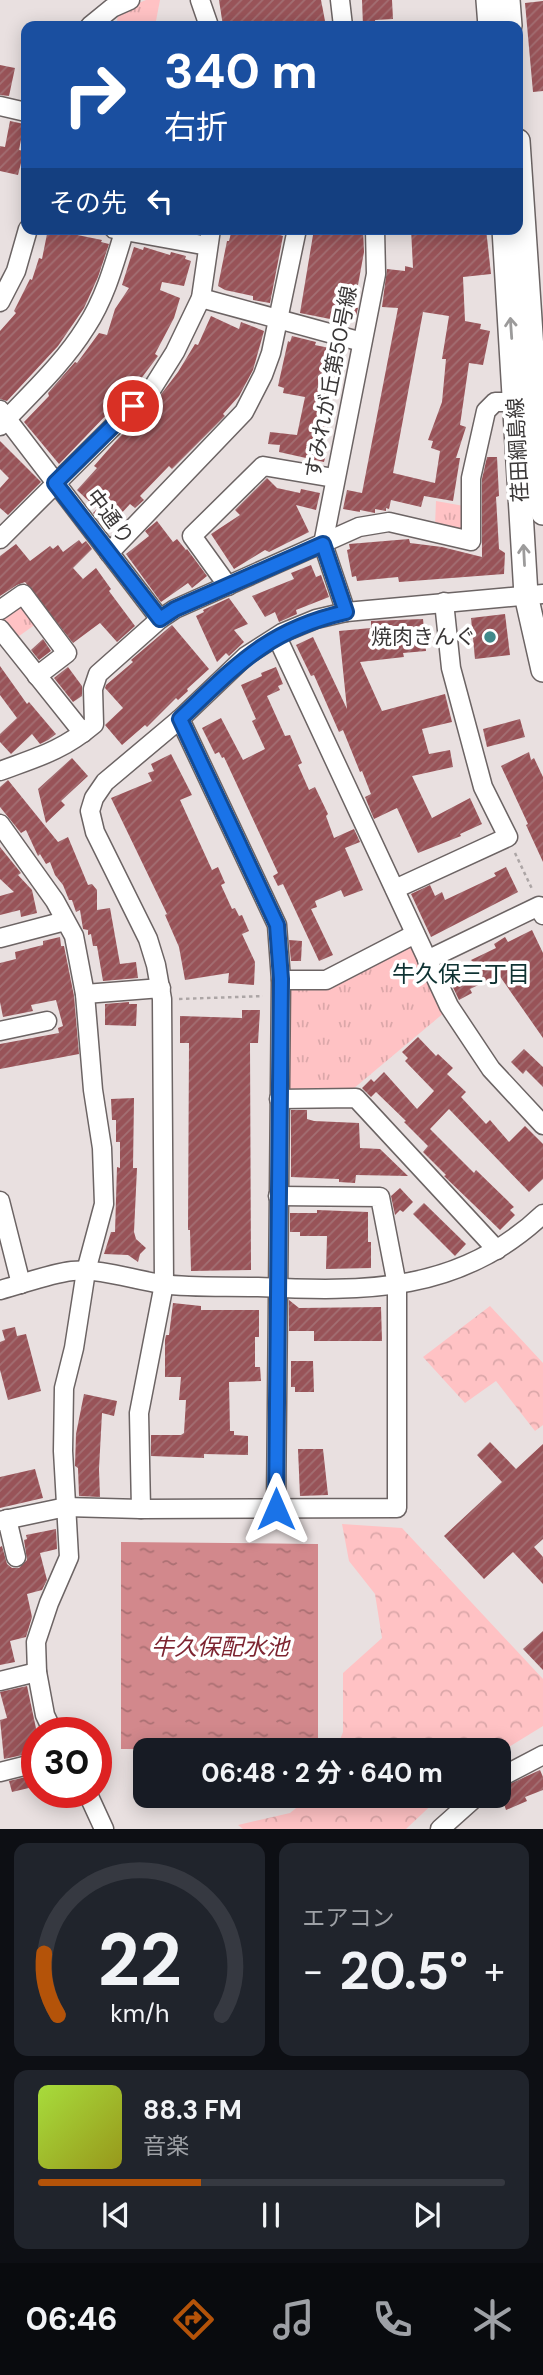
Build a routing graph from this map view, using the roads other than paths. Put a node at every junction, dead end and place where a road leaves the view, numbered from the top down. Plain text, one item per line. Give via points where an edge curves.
1 (130, 0) edge
2 (200, 0) edge
3 (340, 0) edge
4 (488, 0) edge
5 (508, 0) edge
6 (96, 21) edge
7 (207, 21) edge
8 (342, 21) edge
9 (490, 21) edge
10 (510, 21) edge
11 (0, 106) edge
12 (21, 111) edge
13 (523, 215) edge
14 (27, 235) edge
15 (118, 235) edge
16 (175, 235) edge
17 (296, 235) edge
18 (375, 235) edge
19 (504, 235) edge
20 (209, 238) edge
21 (201, 298) junction
22 (0, 302) edge
23 (279, 319) junction
24 (362, 342) junction
25 (516, 402) junction
26 (3, 418) edge
27 (334, 478) junction
28 (55, 483) junction
29 (543, 513) edge
30 (0, 539) edge
31 (323, 544) junction
32 (109, 553) junction
33 (228, 586) junction
34 (534, 594) edge
35 (444, 602) junction
36 (0, 610) edge
37 (346, 612) junction
38 (160, 619) junction
39 (0, 629) edge
40 (276, 637) junction
41 (543, 670) edge
42 (37, 676) junction
43 (180, 719) junction
44 (83, 733) junction
45 (0, 771) edge
46 (0, 824) edge
47 (395, 889) junction
48 (541, 910) edge
49 (65, 921) junction
50 (415, 934) junction
51 (0, 938) edge
52 (427, 960) junction
53 (281, 987) junction
54 (85, 994) junction
55 (161, 994) junction
56 (47, 1021) dead end
57 (0, 1031) edge
58 (279, 1099) junction
59 (543, 1125) edge
60 (278, 1196) junction
61 (0, 1201) edge
62 (543, 1214) edge
63 (497, 1250) junction
64 (86, 1271) junction
65 (21, 1284) junction
66 (164, 1284) junction
67 (397, 1285) junction
68 (278, 1288) junction
69 (0, 1290) edge
70 (66, 1507) junction
71 (141, 1509) junction
72 (276, 1509) junction
73 (3, 1520) edge
74 (16, 1558) dead end
75 (37, 1672) junction
76 (0, 1681) edge
77 (46, 1717) edge
78 (543, 1755) edge
79 (21, 1767) edge
80 (0, 1772) edge
81 (511, 1772) edge
82 (94, 1808) edge
83 (464, 1808) edge
84 (104, 1829) edge
85 (440, 1829) edge

1 - 6 street
2 - 7 street
3 - 8 street
4 - 9 main road
5 - 10 main road
11 - 12 street
13 - 29 main road, 荏田綱島線
14 - 22 street
15 - 26 street via 109,281 86,327 55,368
16 - 20 street
17 - 23 street
18 - 24 street, すみれが丘第50号線 via 376,274
25 -> 19 main road, 荏田綱島線
20 - 21 street
21 - 23 street
21 - 28 street via 153,387
23 - 24 street
23 - 32 street via 263,376 244,412
24 - 27 street, すみれが丘第50号線
25 - 31 street via 495,402 486,411 471,478 471,541 389,522 359,527
34 -> 25 main road, 荏田綱島線
26 - 28 street, 中通り
27 - 31 street, すみれが丘第50号線
27 - 33 street via 263,466 192,536
28 - 30 street
28 - 32 street, 中通り
31 - 33 street
31 - 37 street
32 - 38 street, 中通り
33 - 38 street
34 - 35 street
34 - 41 main road, 荏田綱島線
35 - 37 street
35 - 47 street via 454,681 483,787 508,837
36 - 42 street via 23,594 68,653
37 - 40 street
38 - 44 street via 98,674 93,689 94,724
39 - 42 street
40 - 43 street via 246,656
40 - 47 street
42 - 44 street
43 - 53 street via 277,925
43 - 55 street via 105,782 90,811 95,832 148,939
44 - 45 street via 53,752
46 - 49 street
47 - 50 street
48 - 52 street
49 - 51 street
49 - 54 street via 74,936
50 - 52 street
50 - 53 street via 326,980
52 - 59 street via 449,1006 491,1069
53 - 58 street
54 - 55 street
54 - 64 street via 104,1204
55 - 66 street
56 - 57 street
58 - 60 street
58 - 63 street via 356,1098
60 - 67 street via 380,1198
60 - 68 street
61 - 65 street
62 - 63 street
63 - 67 street via 449,1272
64 - 65 street
64 - 66 street
64 - 70 street via 64,1388
65 - 69 street
66 - 68 street
66 - 71 street via 139,1413
67 - 68 street
67 - 72 street via 397,1508
68 - 72 street
70 - 71 street
70 - 73 street
70 - 75 street via 69,1557 36,1642
71 - 72 street
73 - 74 street
75 - 76 street
75 - 77 street
78 - 81 street
79 - 80 street
82 - 84 street
83 - 85 street

